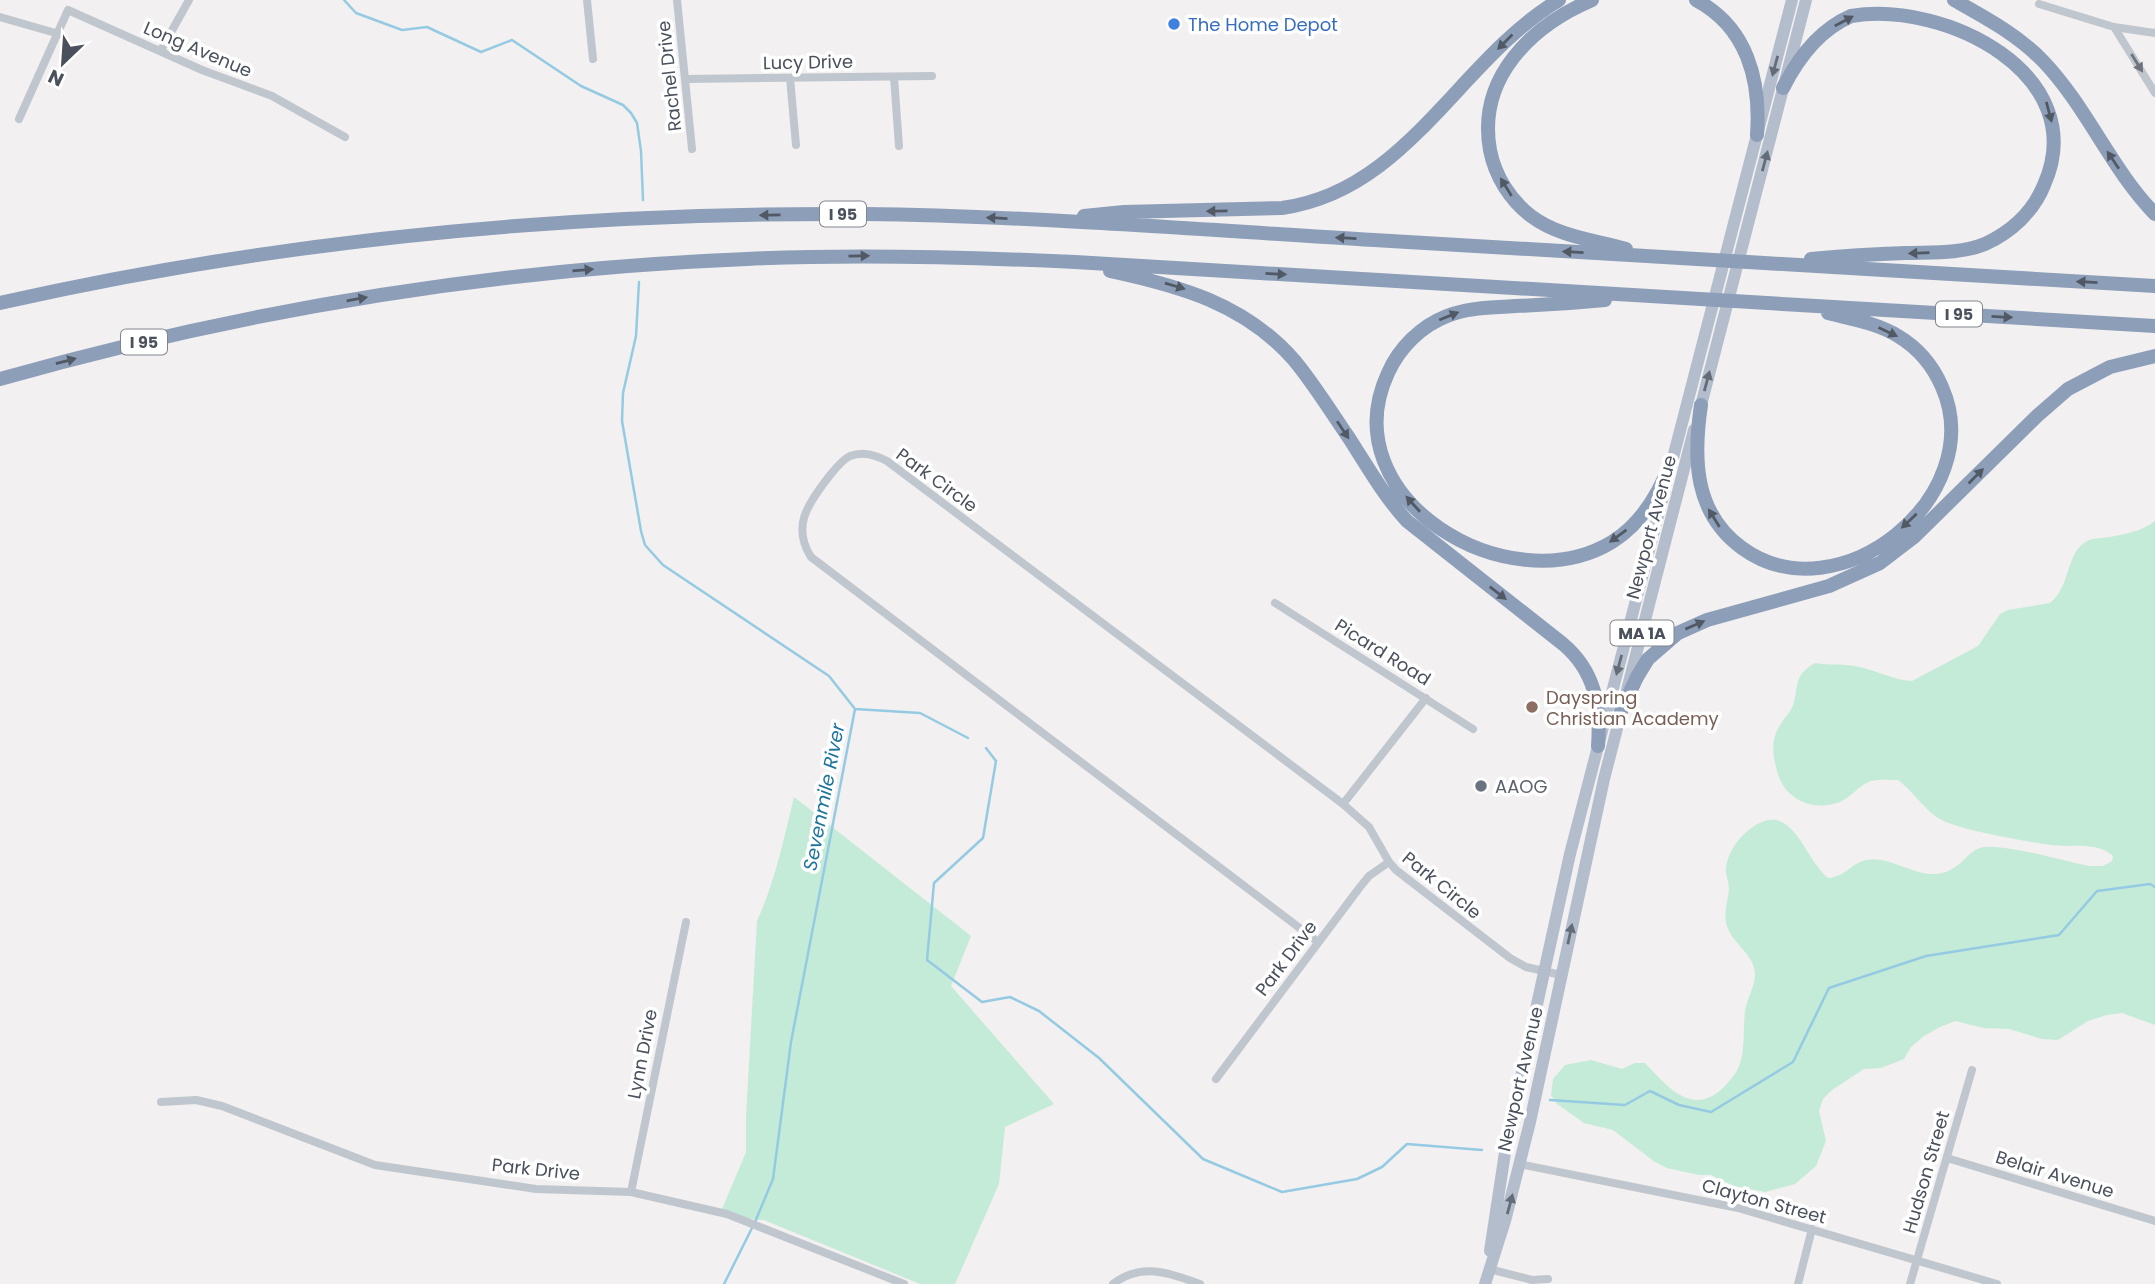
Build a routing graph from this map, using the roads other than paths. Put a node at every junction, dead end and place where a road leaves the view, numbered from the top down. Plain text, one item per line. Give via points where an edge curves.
1 (189, 0) edge
2 (587, 0) edge
3 (677, 0) edge
4 (1559, 0) edge
5 (1592, 0) edge
6 (1696, 0) edge
7 (1792, 0) edge
8 (1806, 0) edge
9 (1954, 0) edge
10 (2039, 4) dead end
11 (0, 17) edge
12 (2114, 27) junction
13 (2155, 33) edge
14 (59, 34) junction
15 (161, 50) junction
16 (593, 59) dead end
17 (932, 76) dead end
18 (894, 77) junction
19 (790, 78) junction
20 (685, 79) junction
21 (1783, 88) junction
22 (2155, 93) edge
23 (19, 119) dead end
24 (1757, 135) junction
25 (345, 136) dead end
26 (796, 145) dead end
27 (898, 146) dead end
28 (692, 149) dead end
29 (2155, 214) edge
30 (1036, 220) junction
31 (1651, 256) junction
32 (1061, 261) junction
33 (1773, 264) junction
34 (2155, 286) edge
35 (1647, 296) junction
36 (0, 303) edge
37 (1800, 305) junction
38 (2155, 326) edge
39 (2155, 356) edge
40 (0, 379) edge
41 (1701, 405) junction
42 (1671, 462) junction
43 (1275, 603) dead end
44 (1426, 698) junction
45 (1621, 710) junction
46 (1473, 729) dead end
47 (1598, 746) junction
48 (1343, 804) junction
49 (1389, 862) junction
50 (686, 922) dead end
51 (1318, 942) junction
52 (1544, 971) junction
53 (1561, 975) junction
54 (1972, 1069) dead end
55 (1216, 1079) dead end
56 (161, 1102) dead end
57 (1947, 1158) junction
58 (1519, 1164) junction
59 (631, 1192) junction
60 (2155, 1221) edge
61 (1812, 1229) junction
62 (1917, 1260) junction
63 (1489, 1269) junction
64 (1548, 1279) dead end
65 (904, 1284) edge
66 (1113, 1284) edge
67 (1200, 1284) edge
68 (1485, 1284) edge
69 (1798, 1284) edge
70 (1910, 1284) edge
71 (1997, 1284) edge

1 - 15 street
2 - 16 street
3 - 20 street, Rachel Drive
4 -> 30 highway via 1516,32 1394,156 1337,193 1282,208 1124,212
31 -> 5 highway via 1571,236 1541,223 1507,191 1491,155 1489,108 1504,69 1537,33
6 - 24 highway via 1726,22 1746,51 1757,92
7 -> 24 main road, Newport Avenue / MA 1A
8 - 21 main road, Newport Avenue / MA 1A
29 -> 9 highway via 2134,191 2050,69 2017,38
10 - 12 street
11 - 14 street
12 - 13 street
12 -> 22 street
14 - 15 street, Long Avenue via 68,10
14 - 23 street, Long Avenue
15 - 25 street, Long Avenue via 272,96
17 - 18 street, Lucy Drive
18 - 19 street, Lucy Drive
18 - 27 street
19 - 20 street, Lucy Drive
19 - 26 street
20 - 28 street, Rachel Drive
21 -> 33 highway via 1807,50 1843,20 1882,8 1920,10 1976,30 2018,58 2043,93 2054,142 2048,175 2033,205 2012,227 1987,243 1953,252
41 -> 21 main road, Newport Avenue / MA 1A
24 - 42 main road, Newport Avenue / MA 1A
31 -> 30 highway, I 95
30 -> 36 highway, I 95 via 764,215 515,226 232,259
31 - 33 highway, I 95
32 -> 35 highway, I 95
40 -> 32 highway, I 95 via 231,323 383,295 536,275 786,257
32 -> 47 highway via 1192,291 1238,313 1271,337 1305,374 1407,521 1580,661 1598,702
34 -> 33 highway, I 95
35 - 37 highway, I 95
42 -> 35 highway via 1645,511 1612,542 1570,557 1518,559 1471,547 1429,520 1391,474 1378,435 1379,402 1390,368 1410,340 1440,319 1472,309
37 -> 38 highway, I 95
37 -> 41 highway via 1891,332 1918,352 1938,379 1950,411 1951,449 1940,481 1914,516 1878,546 1834,567 1791,568 1752,555 1722,530 1702,496 1696,461
45 -> 39 highway via 1648,659 1678,633 1707,620 1829,586 1880,563 1914,537 2068,389 2121,363
41 - 45 main road, Newport Avenue / MA 1A
42 -> 47 main road, Newport Avenue / MA 1A
43 - 44 street, Picard Road
44 - 46 street, Picard Road
44 - 48 street
53 -> 45 main road, Newport Avenue / MA 1A
47 - 52 main road, Newport Avenue / MA 1A
48 - 49 street, Park Circle via 1369,827
48 - 51 street, Park Circle via 887,461 874,455 851,456 813,497 802,531 811,558
49 - 51 street, Park Drive via 1369,876
49 - 52 street, Park Circle via 1510,958
50 - 59 street, Lynn Drive
51 - 55 street, Park Drive
52 - 53 street, Park Circle
52 - 63 main road, Newport Avenue / MA 1A via 1499,1181
53 - 58 main road, Newport Avenue / MA 1A
54 - 57 street, Hudson Street
56 - 59 street, Park Drive via 196,1100 222,1106 375,1165 536,1189
57 - 60 street, Belair Avenue
57 - 62 street, Hudson Street
58 - 61 street, Clayton Street via 1719,1204
63 -> 58 main road, Newport Avenue / MA 1A
59 - 65 street, Park Drive via 727,1213
61 - 62 street, Clayton Street
61 - 69 street
62 - 70 street, Hudson Street
62 - 71 street, Clayton Street
63 - 64 street via 1531,1280
63 - 68 main road, Newport Avenue / MA 1A
66 - 67 street via 1123,1276 1153,1269

